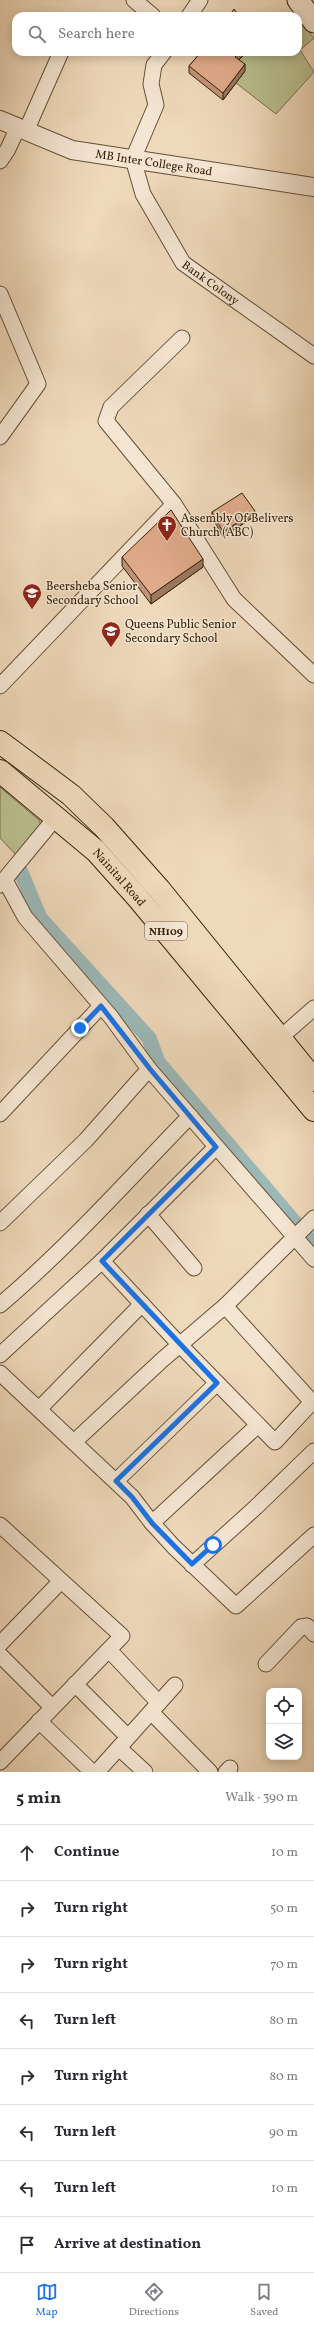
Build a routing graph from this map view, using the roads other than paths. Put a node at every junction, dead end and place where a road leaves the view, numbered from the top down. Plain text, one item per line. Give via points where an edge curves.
1 (134, 0) edge
2 (200, 0) edge
3 (298, 0) edge
4 (148, 12) edge
5 (192, 12) edge
6 (314, 22) edge
7 (59, 56) edge
8 (161, 56) edge
9 (0, 120) edge
10 (22, 129) junction
11 (3, 152) edge
12 (133, 159) junction
13 (314, 187) edge
14 (0, 294) edge
15 (182, 338) dead end
16 (314, 356) edge
17 (0, 437) edge
18 (174, 504) junction
19 (314, 675) edge
20 (0, 686) edge
21 (0, 742) edge
22 (0, 771) edge
23 (73, 797) junction
24 (56, 816) junction
25 (2, 883) edge
26 (101, 1006) junction
27 (314, 1008) edge
28 (280, 1038) junction
29 (150, 1069) junction
30 (314, 1080) edge
31 (314, 1110) edge
32 (0, 1114) edge
33 (190, 1116) junction
34 (216, 1147) junction
35 (148, 1214) junction
36 (0, 1223) edge
37 (302, 1228) edge
38 (314, 1259) edge
39 (102, 1261) junction
40 (194, 1268) dead end
41 (142, 1304) junction
42 (0, 1305) edge
43 (224, 1306) junction
44 (180, 1345) junction
45 (0, 1355) edge
46 (0, 1373) edge
47 (217, 1383) junction
48 (39, 1408) junction
49 (258, 1425) junction
50 (74, 1442) junction
51 (314, 1451) edge
52 (116, 1481) junction
53 (152, 1523) junction
54 (0, 1525) edge
55 (314, 1535) edge
56 (192, 1564) junction
57 (61, 1581) junction
58 (314, 1634) edge
59 (0, 1644) edge
60 (108, 1650) junction
61 (0, 1655) edge
62 (266, 1664) dead end
63 (75, 1684) junction
64 (175, 1685) dead end
65 (52, 1707) junction
66 (155, 1707) junction
67 (39, 1721) junction
68 (128, 1737) junction
69 (118, 1748) junction
70 (0, 1763) edge
71 (8, 1772) edge
72 (92, 1772) edge
73 (96, 1772) edge
74 (145, 1772) edge
75 (210, 1772) edge

1 - 4 street
2 - 5 street
3 - 6 main road
7 - 10 street
8 - 12 street via 154,65 151,84 156,105
9 - 10 street, MB Inter College Road
10 - 11 street
10 - 12 street, MB Inter College Road via 72,150
12 - 13 street, MB Inter College Road
12 - 16 street, Bank Colony via 143,194 183,263
14 - 17 street via 38,384
15 - 18 street via 111,407 106,421
18 - 19 street via 234,599
18 - 20 street
21 - 23 highway, Nainital Road / NH109
22 - 24 highway, Nainital Road / NH109
23 - 24 highway
23 - 28 highway, Nainital Road / NH109 via 104,827 159,889
24 - 25 street
24 - 31 highway, Nainital Road / NH109 via 96,852 138,898
25 - 26 street via 25,917
26 - 29 street
26 - 32 street
27 - 28 street
28 - 30 highway, Nainital Road / NH109
29 - 33 street
29 - 36 street via 86,1140
33 - 34 street
33 - 42 street via 69,1241
34 - 35 street
34 - 37 street
35 - 39 street
35 - 40 street
37 - 38 street
37 - 43 street
39 - 41 street
39 - 45 street
41 - 44 street
41 - 48 street
43 - 44 street
43 - 49 street via 312,1402 275,1442
44 - 47 street
44 - 50 street
46 - 48 street
47 - 49 street
47 - 52 street
48 - 50 street
49 - 53 street
50 - 52 street
51 - 56 street
52 - 53 street
53 - 56 street
54 - 57 street
55 - 56 street via 236,1606
57 - 59 street
57 - 60 street via 122,1636
58 - 62 street via 307,1626 301,1627
60 - 63 street
60 - 66 street
61 - 65 street
63 - 65 street
63 - 68 street
64 - 66 street
65 - 67 street
66 - 68 street
66 - 75 street
67 - 70 street
67 - 72 street
68 - 69 street
69 - 73 street
69 - 74 street
70 - 71 street

